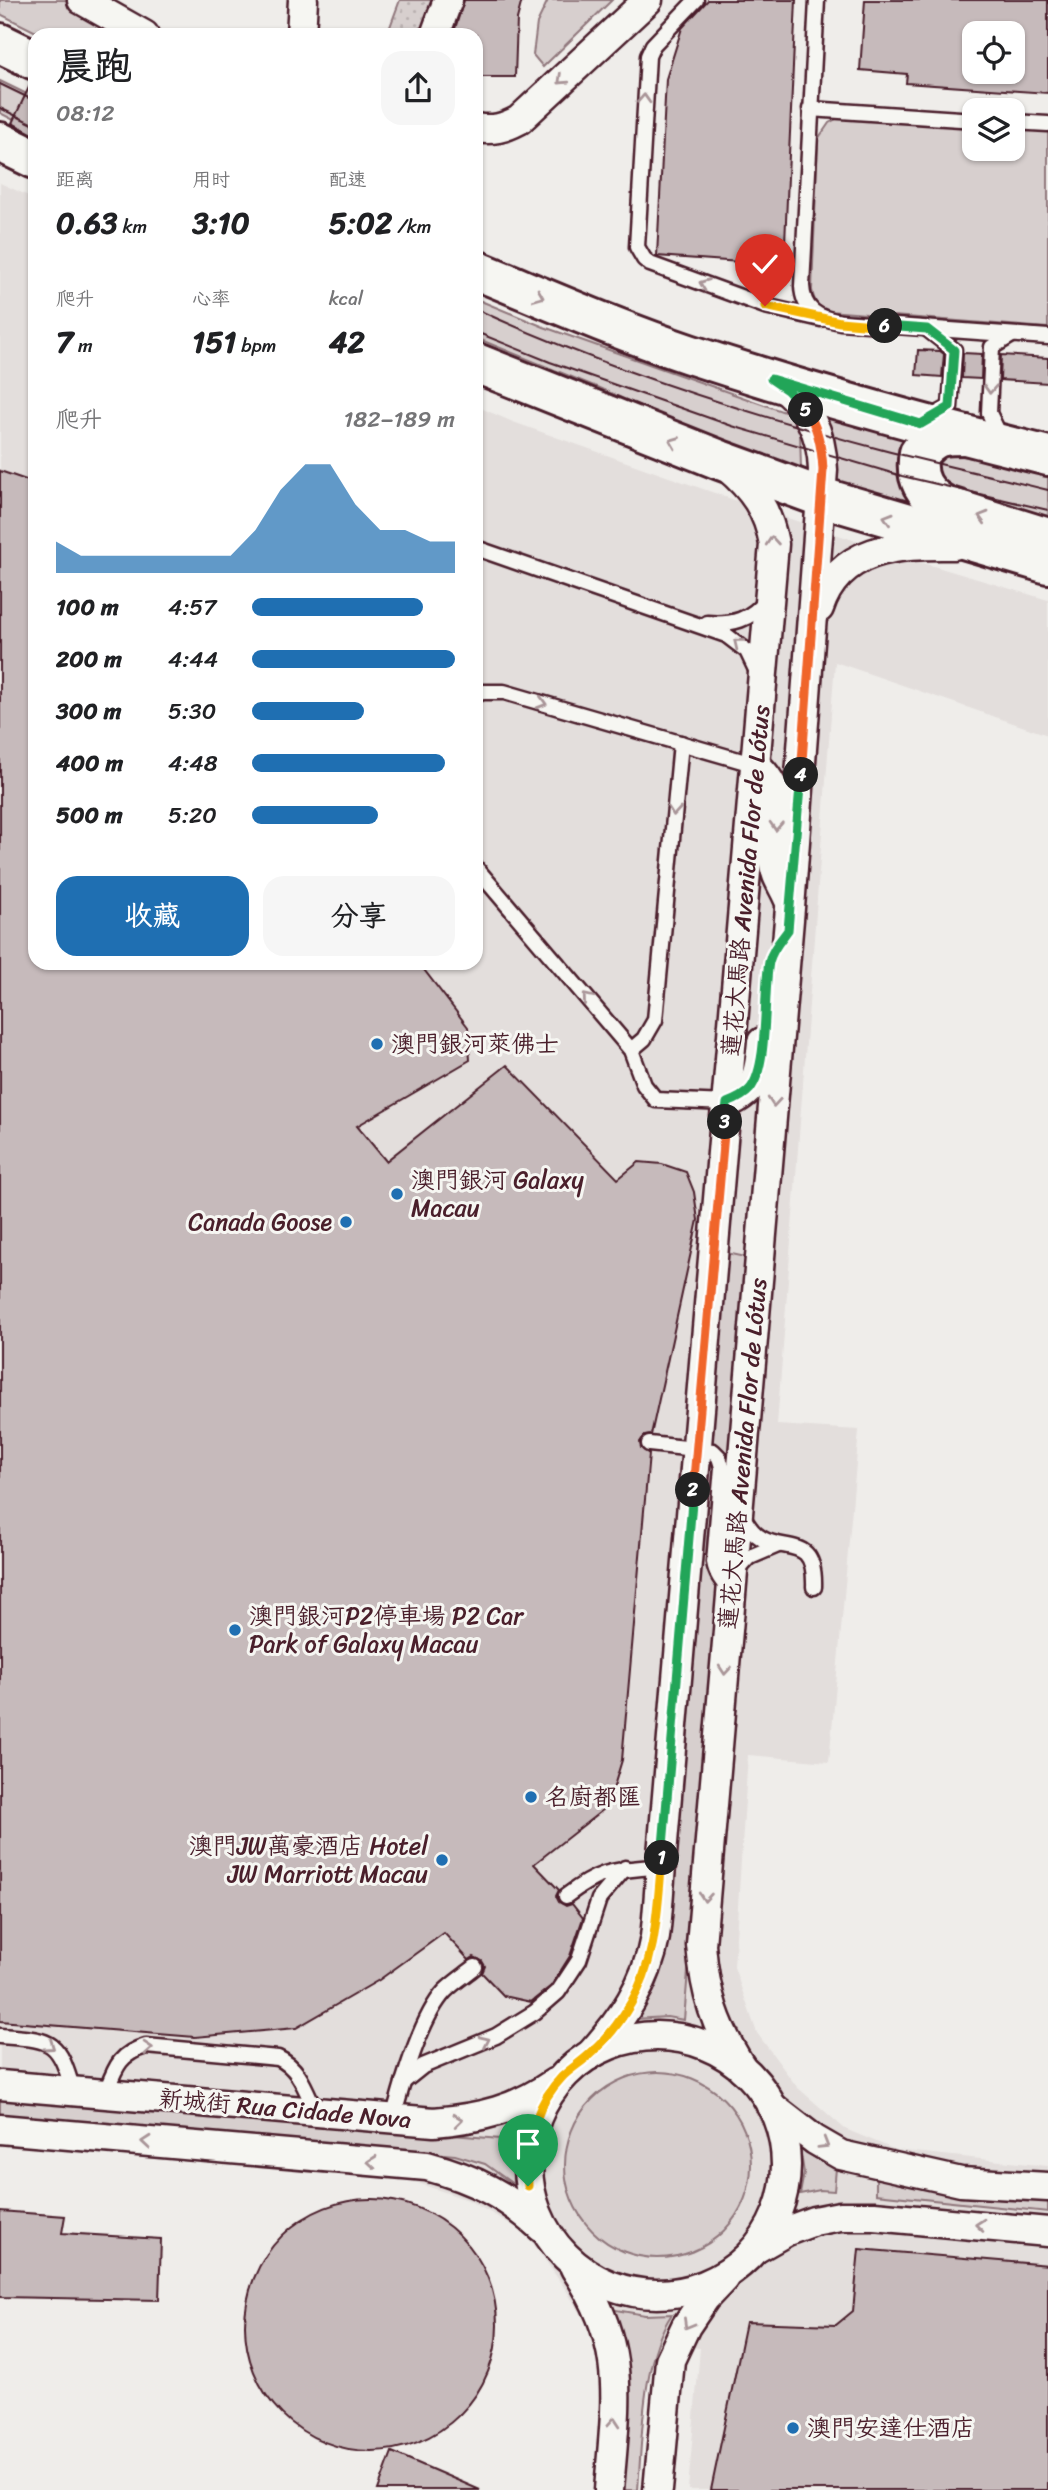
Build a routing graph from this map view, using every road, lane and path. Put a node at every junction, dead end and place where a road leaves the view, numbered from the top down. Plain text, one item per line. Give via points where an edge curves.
1 (82, 0) edge
2 (303, 0) edge
3 (448, 0) edge
4 (648, 0) edge
5 (696, 0) edge
6 (817, 0) edge
7 (132, 28) edge
8 (301, 28) edge
9 (438, 28) edge
10 (0, 44) edge
11 (28, 57) edge
12 (810, 109) junction
13 (962, 119) edge
14 (1025, 123) edge
15 (1048, 124) edge
16 (483, 129) edge
17 (0, 142) edge
18 (28, 156) edge
19 (483, 273) edge
20 (840, 322) junction
21 (927, 329) junction
22 (1012, 335) junction
23 (1048, 337) edge
24 (483, 366) edge
25 (771, 379) junction
26 (921, 424) junction
27 (965, 435) junction
28 (1012, 447) junction
29 (1048, 456) edge
30 (720, 460) junction
31 (821, 497) junction
32 (1048, 538) edge
33 (981, 546) junction
34 (483, 550) edge
35 (1048, 564) edge
36 (771, 593) junction
37 (685, 622) junction
38 (813, 627) junction
39 (483, 692) edge
40 (763, 693) junction
41 (681, 743) junction
42 (756, 765) junction
43 (483, 876) edge
44 (789, 919) junction
45 (631, 1049) junction
46 (727, 1103) junction
47 (649, 1444) dead end
48 (697, 1448) junction
49 (739, 1506) junction
50 (778, 1545) junction
51 (732, 1583) junction
52 (814, 1587) dead end
53 (661, 1866) junction
54 (625, 1868) junction
55 (566, 1896) dead end
56 (475, 1967) dead end
57 (0, 2036) edge
58 (590, 2055) junction
59 (742, 2068) junction
60 (561, 2078) junction
61 (403, 2082) junction
62 (0, 2084) edge
63 (73, 2091) junction
64 (106, 2094) junction
65 (768, 2105) junction
66 (316, 2112) junction
67 (0, 2118) edge
68 (393, 2119) junction
69 (0, 2129) edge
70 (43, 2133) junction
71 (961, 2182) junction
72 (1048, 2187) edge
73 (1017, 2229) junction
74 (545, 2230) junction
75 (1048, 2232) edge
76 (756, 2248) junction
77 (572, 2262) junction
78 (731, 2271) junction
79 (609, 2490) edge
80 (658, 2490) edge

1 - 7 street
2 - 8 street
3 - 9 street
4 -> 16 street via 519,120 506,128
20 -> 5 lane via 744,299 650,264 639,253 648,55
6 - 12 lane
10 - 11 main road
12 - 13 lane
12 - 20 lane via 803,296 815,315
14 - 15 lane
17 - 18 main road
19 -> 25 main road via 626,331
20 - 21 lane
21 - 22 lane
21 - 26 lane via 954,350 950,407
22 - 23 lane
22 -> 28 lane via 992,347 989,413 999,436
30 -> 24 main road
25 - 26 main road
25 - 31 street, 蓮花大馬路 Avenida Flor de Lótus via 813,419 823,459
26 - 27 main road
27 - 28 main road
32 -> 27 main road via 931,499 917,473 919,453 932,438
28 - 29 main road
30 - 31 main road
36 -> 30 street, 蓮花大馬路 Avenida Flor de Lótus via 774,544 767,516 753,491
33 -> 31 main road
31 - 38 street, 蓮花大馬路 Avenida Flor de Lótus
33 - 35 main road
33 - 38 street via 900,547 852,562 825,590
34 - 37 lane
36 - 37 lane via 757,611 740,621
36 - 40 street, 蓮花大馬路 Avenida Flor de Lótus
40 -> 37 lane via 754,662 737,641
38 - 44 street, 蓮花大馬路 Avenida Flor de Lótus
39 -> 41 lane via 505,692
40 - 42 street, 蓮花大馬路 Avenida Flor de Lótus
41 - 42 lane
41 -> 45 lane via 655,1020 644,1039
42 -> 44 street via 774,784 774,863 788,897
42 - 46 street, 蓮花大馬路 Avenida Flor de Lótus
45 -> 43 lane
44 - 46 street via 769,962 755,1080 749,1090
44 -> 49 street, 蓮花大馬路 Avenida Flor de Lótus
45 - 46 lane via 644,1085 656,1100
46 - 48 street, 蓮花大馬路 Avenida Flor de Lótus
47 - 48 lane
48 - 51 lane via 713,1451 722,1467 714,1562 723,1583
48 - 53 street, 蓮花大馬路 Avenida Flor de Lótus
49 - 50 lane via 753,1532
49 - 51 street, 蓮花大馬路 Avenida Flor de Lótus
50 - 51 lane via 750,1557
50 - 52 lane via 807,1553 814,1569
51 -> 59 street, 蓮花大馬路 Avenida Flor de Lótus via 701,1945 712,2011
53 - 54 lane
53 - 58 street, 蓮花大馬路 Avenida Flor de Lótus via 655,1938 646,1971 632,2002
54 - 55 lane via 600,1874
61 -> 54 lane via 423,2066 496,2036 558,1992 579,1960 599,1899
56 - 61 lane via 444,1993
57 -> 63 lane via 52,2044 65,2064
58 - 59 street via 627,2039 668,2036 707,2046
58 - 60 street
59 - 65 street, 蓮花大馬路 Avenida Flor de Lótus
68 -> 60 street, 新城街 Rua Cidade Nova via 468,2120 533,2097
60 - 74 street via 536,2117 529,2140 528,2186
61 - 68 lane
62 - 63 street, 新城街 Rua Cidade Nova
63 - 64 street, 新城街 Rua Cidade Nova
64 - 66 street, 新城街 Rua Cidade Nova
64 -> 66 lane via 124,2056 134,2049 159,2047 278,2058 297,2071
65 -> 71 street via 841,2155
65 - 76 street via 785,2141 786,2175 779,2208
66 - 68 street, 新城街 Rua Cidade Nova
67 - 70 lane
69 - 70 street, 新城街 Rua Cidade Nova
74 -> 70 street, 新城街 Rua Cidade Nova via 491,2189 427,2166
71 - 72 street
71 - 73 street via 970,2190 1004,2197
73 - 75 street
73 -> 76 street via 840,2216 787,2231
74 - 77 street
76 - 78 street
77 - 78 street via 595,2279 650,2294 706,2285
79 -> 77 street via 617,2389 614,2356 598,2307
78 -> 80 street via 705,2298 670,2360

